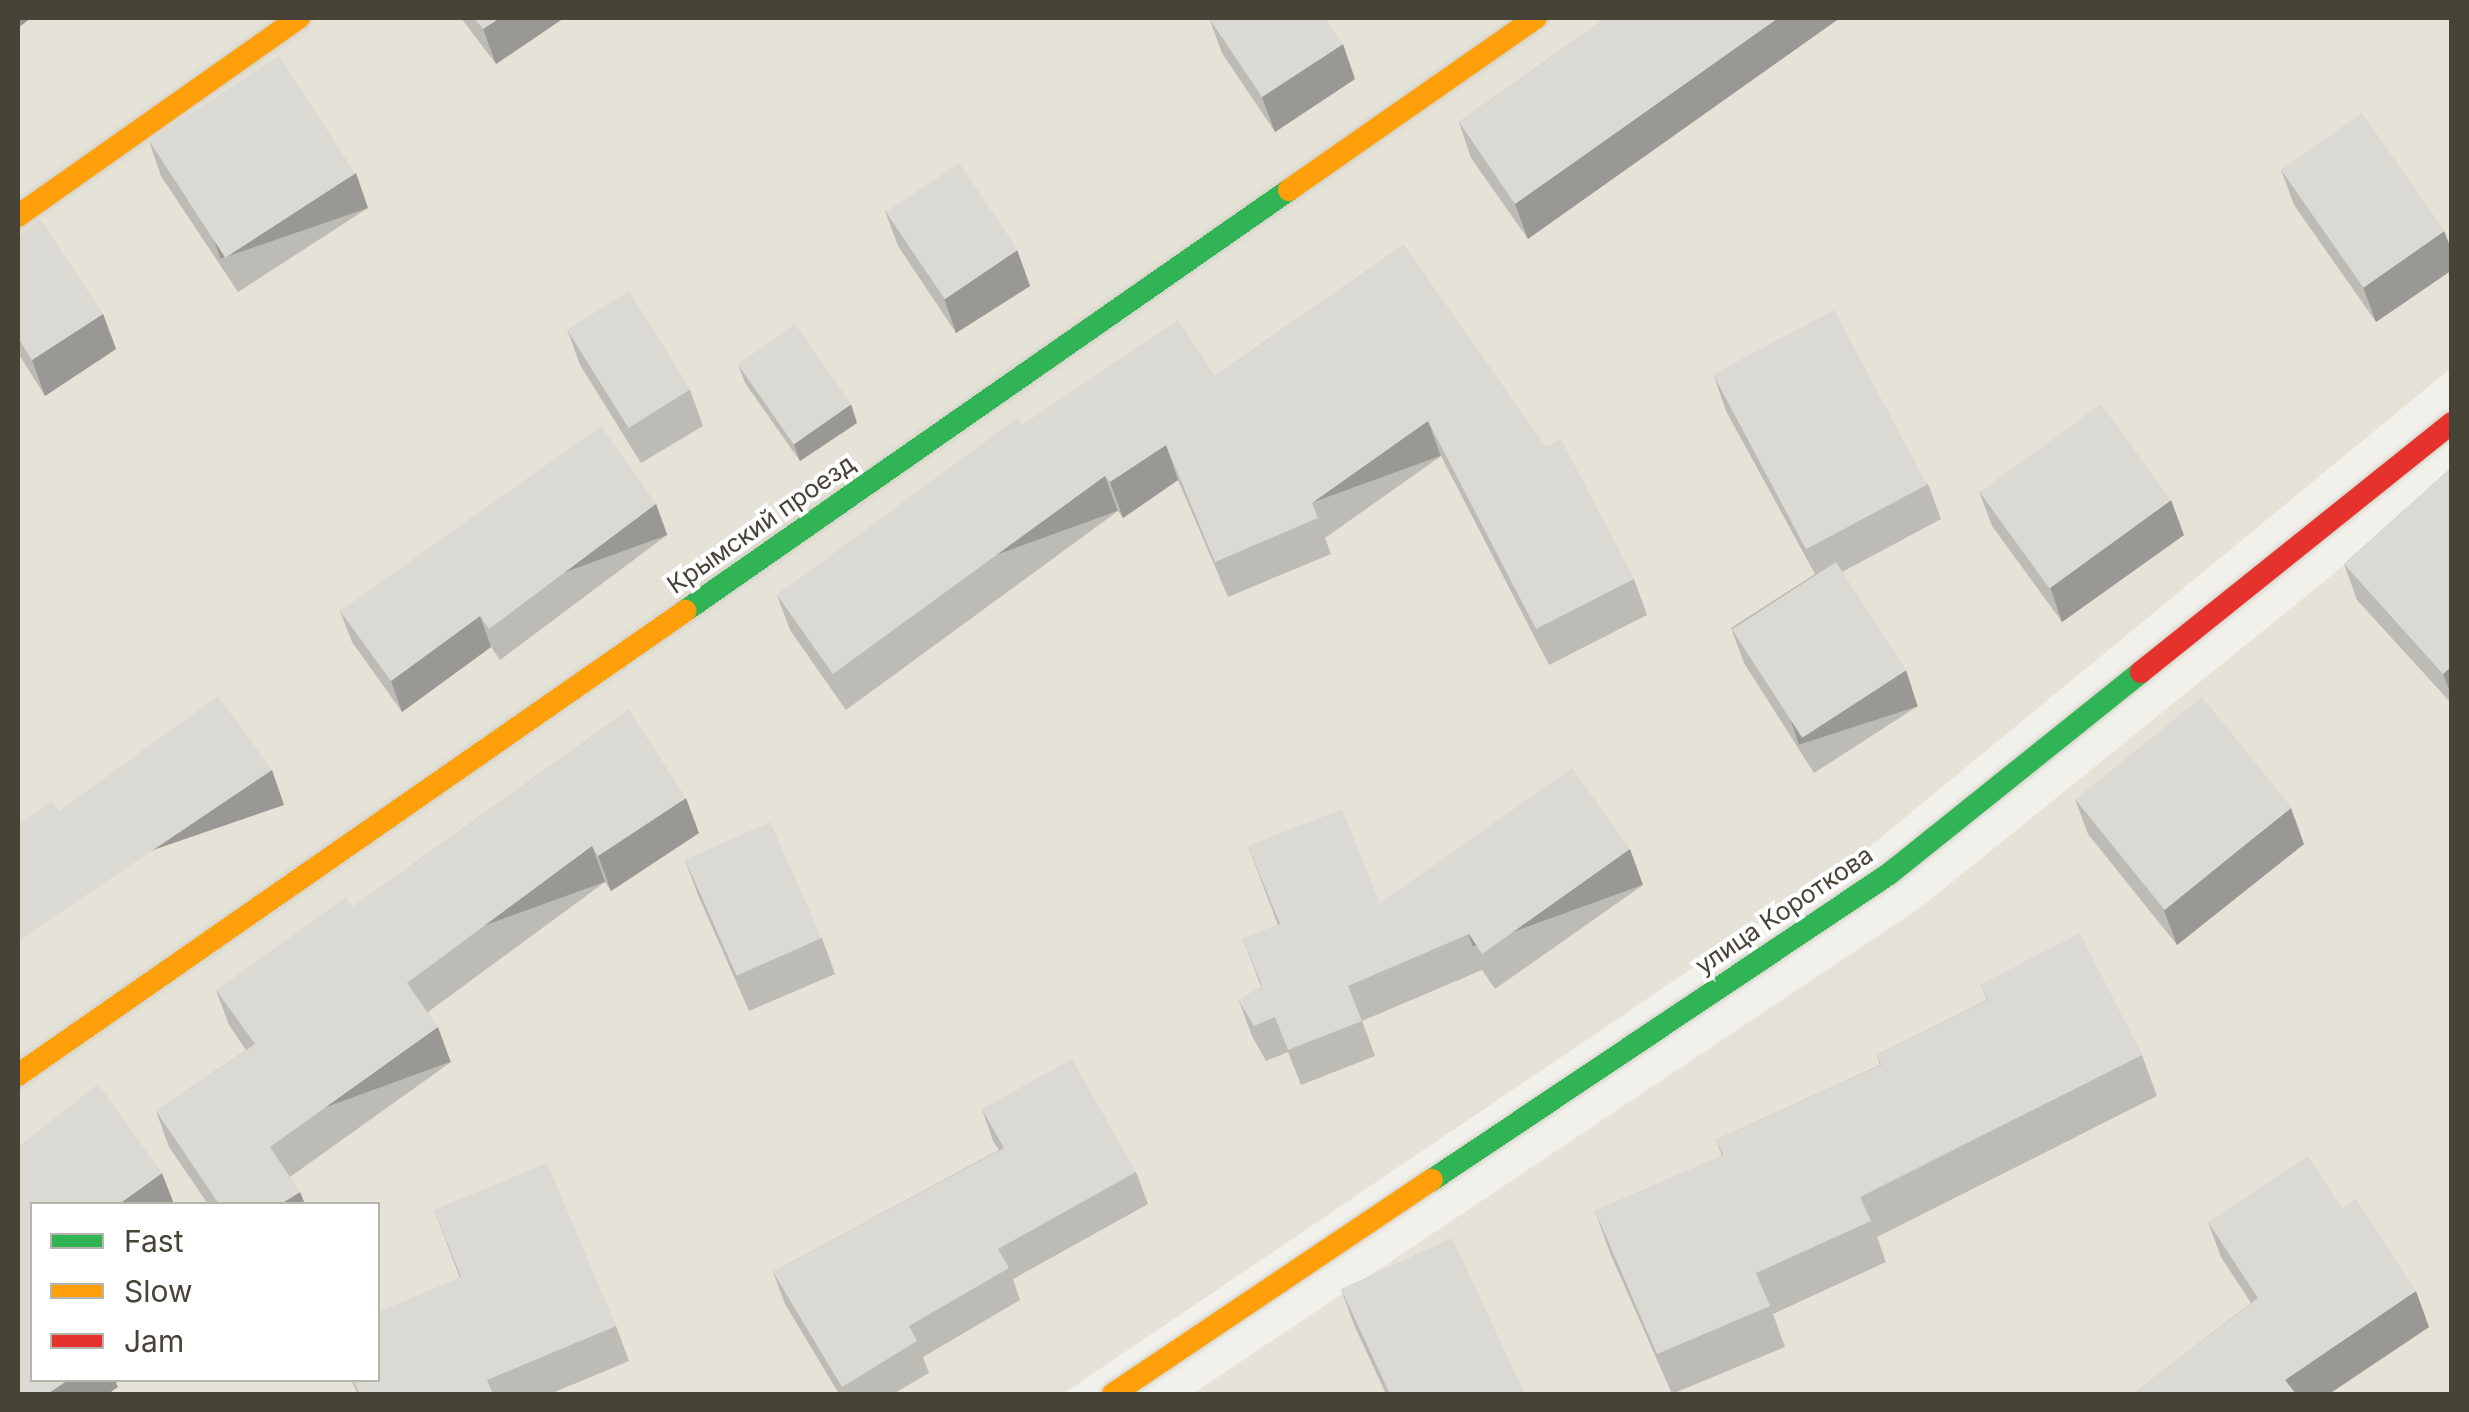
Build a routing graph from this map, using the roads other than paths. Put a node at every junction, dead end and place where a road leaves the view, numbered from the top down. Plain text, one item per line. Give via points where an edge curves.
1 (299, 18) edge
2 (1536, 18) edge
3 (18, 216) edge
4 (2452, 423) edge
5 (18, 1075) edge
6 (1113, 1394) edge

1 - 3 street
2 - 5 street, Крымский проезд
4 - 6 street, улица Короткова via 1889,874

